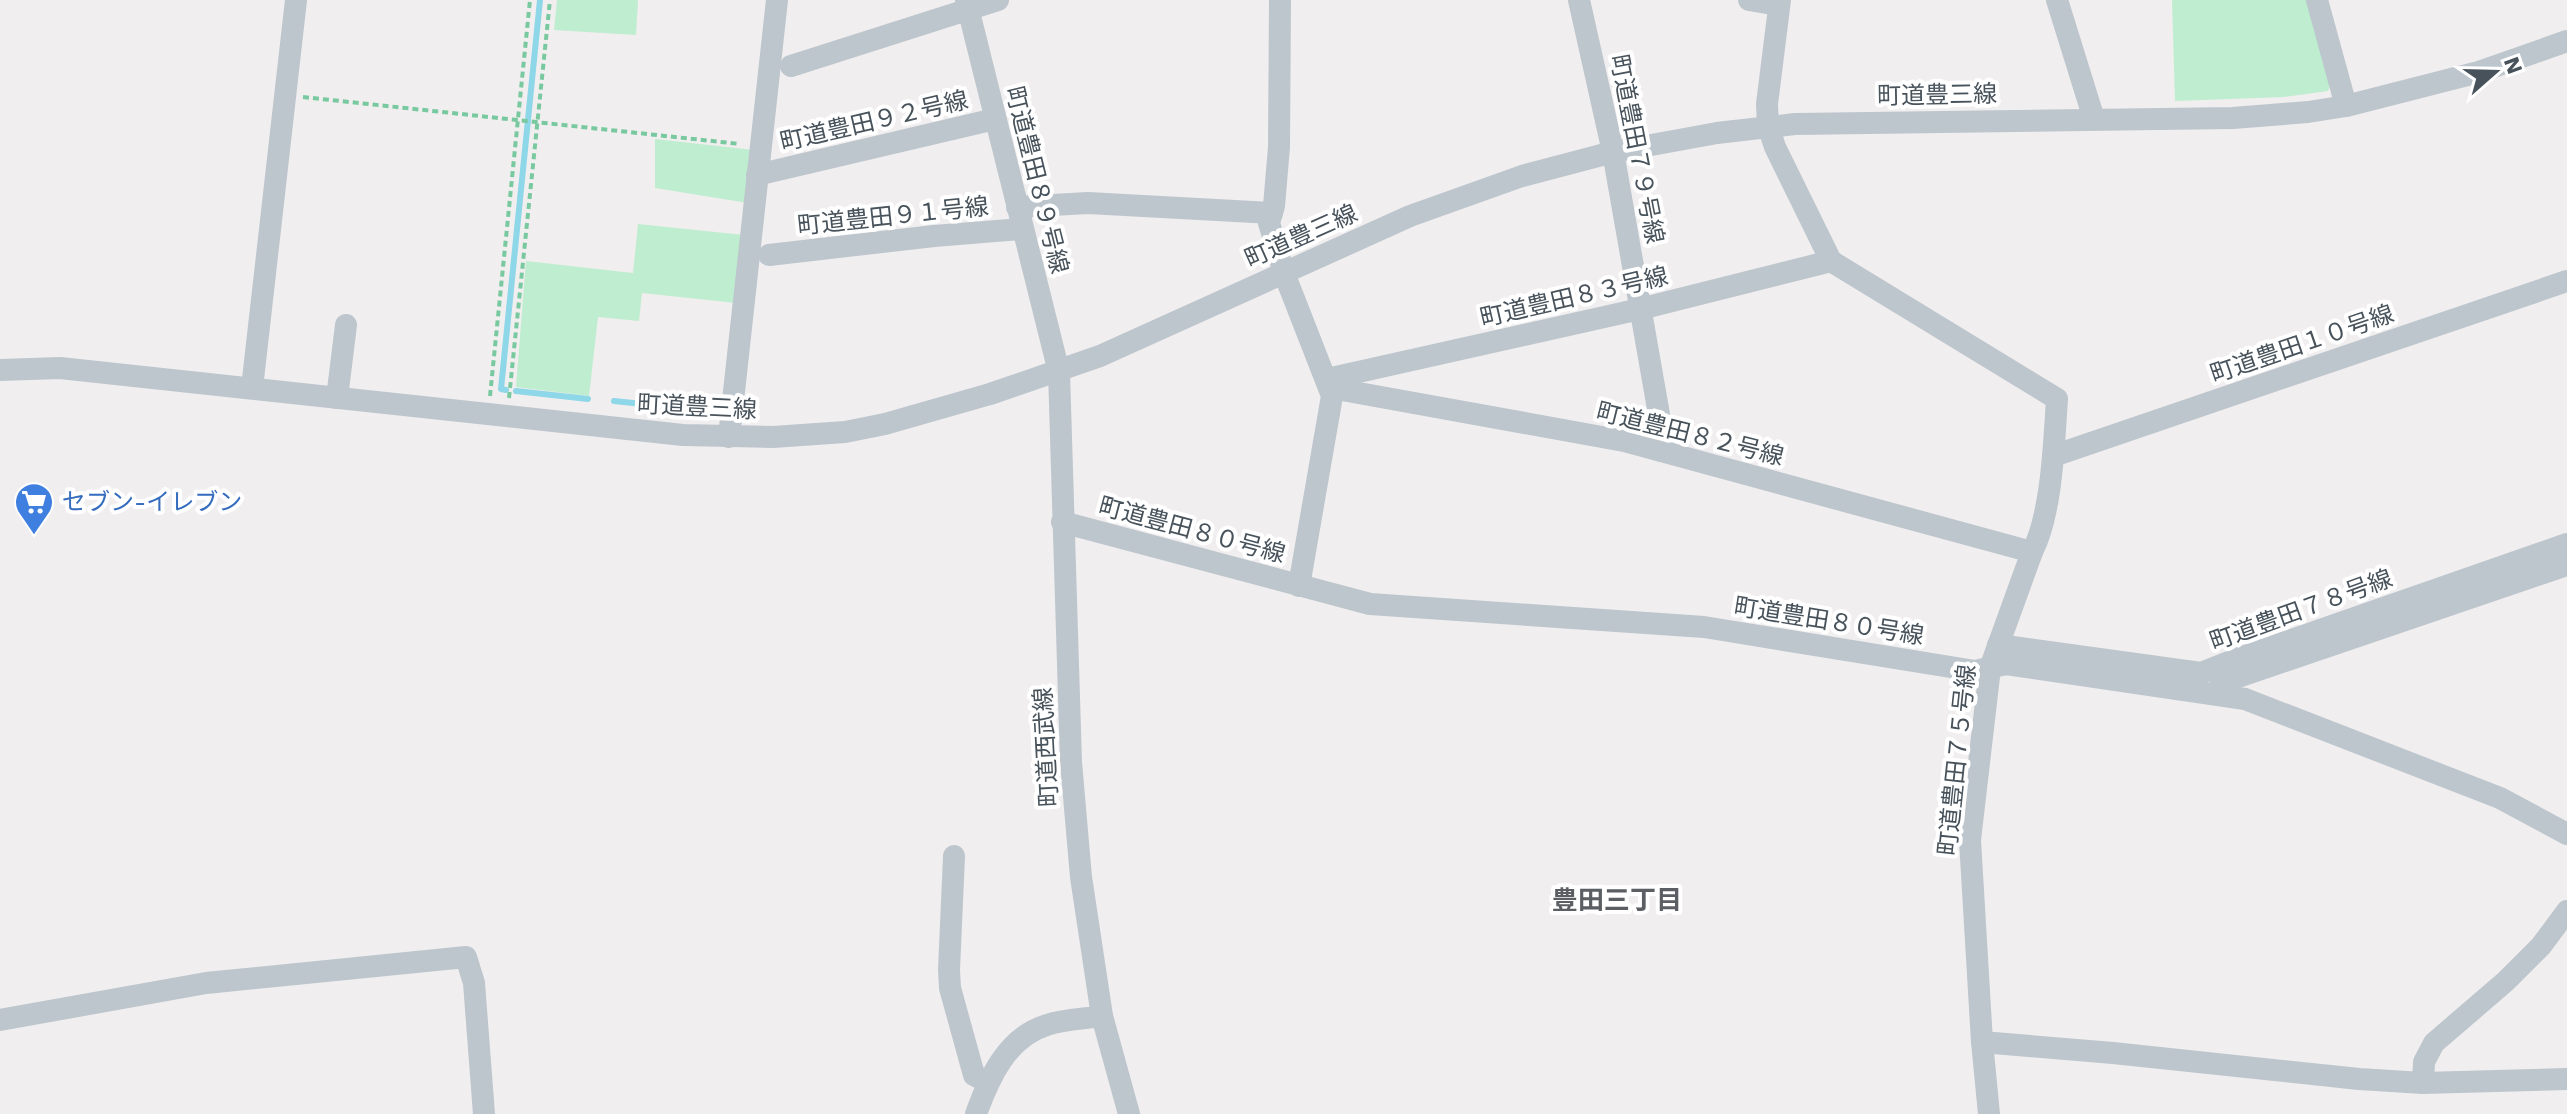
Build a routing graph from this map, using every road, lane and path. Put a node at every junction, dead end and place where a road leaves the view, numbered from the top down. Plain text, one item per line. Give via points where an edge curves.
1 (296, 0) edge
2 (530, 0) edge
3 (550, 0) edge
4 (777, 0) edge
5 (998, 0) edge
6 (1280, 0) edge
7 (1579, 0) edge
8 (1749, 0) edge
9 (2057, 0) edge
10 (2317, 0) edge
11 (1779, 2) edge
12 (967, 5) edge
13 (2567, 41) edge
14 (791, 66) dead end
15 (285, 95) junction
16 (2346, 106) junction
17 (995, 119) junction
18 (2094, 119) junction
19 (520, 120) junction
20 (535, 122) junction
21 (1768, 126) junction
22 (761, 146) junction
23 (1613, 152) junction
24 (761, 174) junction
25 (1272, 213) junction
26 (1020, 218) junction
27 (769, 255) dead end
28 (1831, 261) junction
29 (1284, 273) junction
30 (2567, 281) edge
31 (1640, 309) junction
32 (346, 325) dead end
33 (0, 370) edge
34 (1059, 372) junction
35 (1329, 384) junction
36 (252, 388) junction
37 (337, 398) junction
38 (498, 415) junction
39 (729, 437) junction
40 (1662, 451) junction
41 (2053, 456) junction
42 (1062, 522) junction
43 (2567, 544) edge
44 (2032, 552) junction
45 (2567, 565) edge
46 (1299, 586) junction
47 (1998, 645) junction
48 (1990, 668) junction
49 (2214, 694) junction
50 (2567, 834) edge
51 (954, 856) dead end
52 (2567, 911) edge
53 (1102, 1016) junction
54 (0, 1020) edge
55 (1982, 1042) junction
56 (2567, 1079) edge
57 (987, 1082) junction
58 (2423, 1083) junction
59 (484, 1114) edge
60 (976, 1114) edge
61 (1129, 1114) edge
62 (1989, 1114) edge

1 - 15 street
2 - 19 path
3 - 20 path
4 - 22 street
5 - 12 street
6 - 25 street via 1279,147
7 - 23 street, 町道豊田７９号線
8 - 11 street
9 - 18 street
10 - 16 street
11 - 21 street
12 - 14 street
12 - 17 street, 町道豊田８９号線
13 - 16 street, 町道豊三線 via 2479,72
15 - 19 path
15 - 36 street
16 - 18 street, 町道豊三線 via 2257,117
17 - 24 street, 町道豊田９２号線
17 - 26 street, 町道豊田８９号線
18 - 21 street, 町道豊三線
19 - 20 path
19 - 38 path
20 - 22 path
20 - 38 path
21 - 23 street, 町道豊三線
21 - 28 street
22 - 24 street
23 - 29 street, 町道豊三線 via 1468,193
23 - 31 street, 町道豊田７９号線
24 - 39 street
25 - 26 street, 町道豊田９１号線 via 1088,203
25 - 29 street via 1269,223
26 - 27 street, 町道豊田９１号線 via 934,236
26 - 34 street, 町道豊田８９号線
28 - 31 street, 町道豊田８３号線
28 - 41 street, 町道豊田７５号線 via 2057,399
29 - 34 street, 町道豊三線
29 - 35 street
30 - 41 street, 町道豊田１０号線
31 - 35 street, 町道豊田８３号線
31 - 40 street, 町道豊田７９号線
32 - 37 street
33 - 36 street, 町道豊三線 via 60,368
34 - 39 street, 町道豊三線 via 845,432
34 - 42 street, 町道西武線
35 - 40 street, 町道豊田８２号線
35 - 46 street via 1332,396
36 - 37 street, 町道豊三線
37 - 38 street, 町道豊三線
38 - 39 street, 町道豊三線
40 - 44 street, 町道豊田８２号線
41 - 44 street, 町道豊田７５号線 via 2041,536
42 - 46 street, 町道豊田８０号線
42 - 53 street, 町道西武線 via 1071,762 1081,877
43 - 47 street, 町道豊田７８号線 via 2201,673
44 - 47 street, 町道豊田７５号線
45 - 49 street via 2223,682
46 - 48 street, 町道豊田８０号線 via 1388,606 1704,627 1975,671
47 - 48 street, 町道豊田７５号線
48 - 49 street, 町道豊田８０号線 via 2006,664
48 - 55 street, 町道豊田７５号線 via 1970,840
49 - 50 street, 町道豊田８０号線 via 2245,699 2500,798
51 - 57 street via 950,988 974,1075
52 - 58 street via 2532,955 2434,1043 2424,1062
53 - 57 street via 1046,1025 1026,1036
53 - 61 street, 町道西武線
54 - 59 street via 206,983 466,957 474,983
55 - 58 street
55 - 62 street, 町道豊田７５号線
56 - 58 street
57 - 60 street

